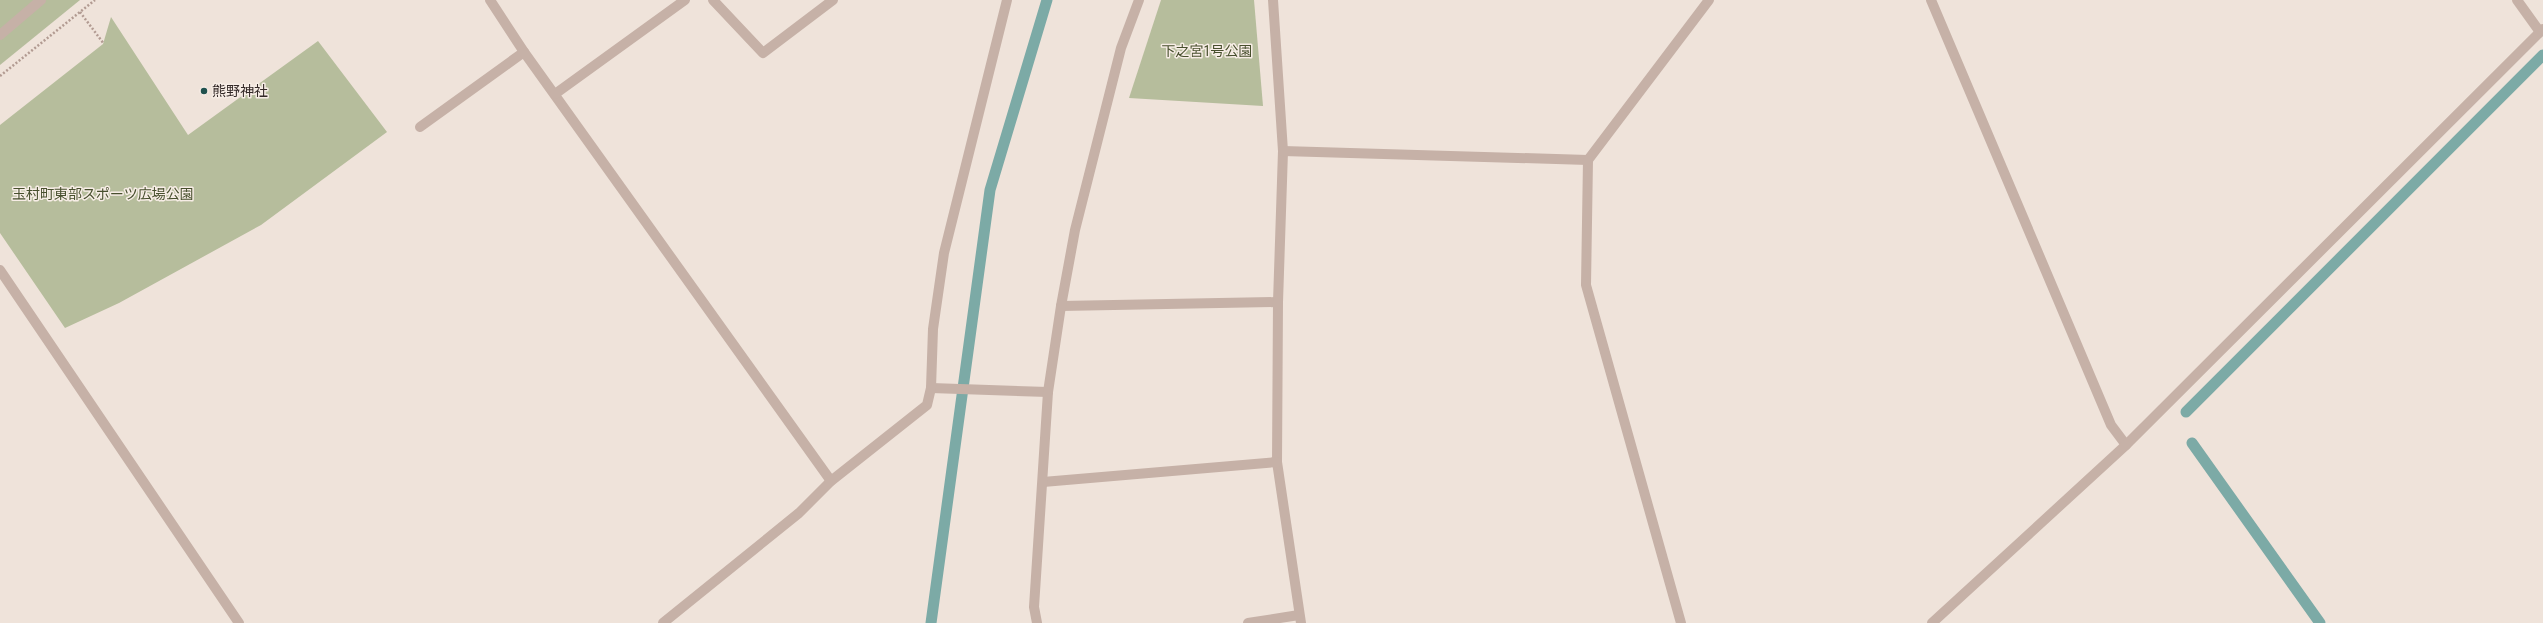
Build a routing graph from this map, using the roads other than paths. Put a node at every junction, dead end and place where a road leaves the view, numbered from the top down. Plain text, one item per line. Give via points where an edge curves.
1 (40, 0) edge
2 (490, 0) edge
3 (685, 0) edge
4 (713, 0) edge
5 (833, 0) edge
6 (1008, 0) edge
7 (1139, 0) edge
8 (1273, 0) edge
9 (1709, 0) edge
10 (1931, 0) edge
11 (2517, 0) edge
12 (2541, 30) edge
13 (0, 35) edge
14 (524, 52) junction
15 (555, 94) junction
16 (420, 127) dead end
17 (1283, 151) junction
18 (1588, 160) junction
19 (0, 270) edge
20 (1278, 302) junction
21 (1061, 306) junction
22 (931, 388) junction
23 (1048, 392) junction
24 (2126, 445) junction
25 (1277, 462) junction
26 (831, 481) junction
27 (1044, 482) junction
28 (1300, 619) edge
29 (239, 623) edge
30 (663, 623) edge
31 (1037, 623) edge
32 (1248, 623) edge
33 (1681, 623) edge
34 (1932, 623) edge

1 - 13 street
2 - 14 street
3 - 15 street
4 - 5 street via 763,53
6 - 22 street via 944,253 933,330
7 - 21 street via 1121,48 1084,192
8 - 17 street
9 - 18 street
10 - 24 street via 2111,425
11 - 12 street
12 - 24 street
14 - 15 street
14 - 16 street
15 - 26 street
17 - 18 street
17 - 20 street
18 - 33 street via 1586,286
19 - 29 street
20 - 21 street
20 - 25 street
21 - 23 street
22 - 23 street
22 - 26 street via 927,405
23 - 27 street
24 - 34 street
25 - 27 street
25 - 28 street
26 - 30 street via 799,513
27 - 31 street via 1034,607
28 - 32 street

